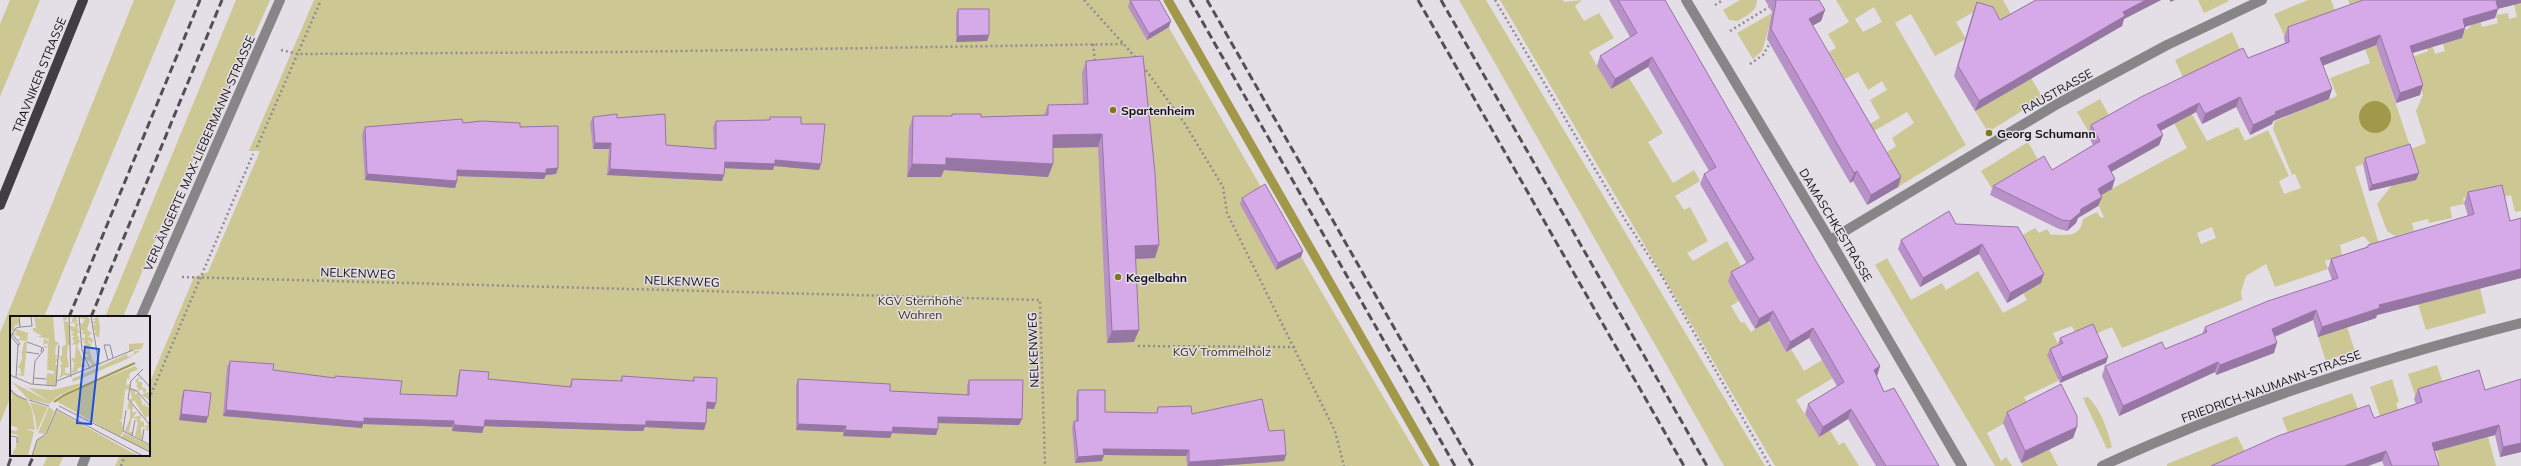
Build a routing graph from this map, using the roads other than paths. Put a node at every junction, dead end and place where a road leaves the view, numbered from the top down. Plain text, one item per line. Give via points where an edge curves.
1 (83, 0) edge
2 (280, 0) edge
3 (1686, 0) edge
4 (2262, 0) edge
5 (0, 205) edge
6 (1830, 240) junction
7 (141, 316) edge
8 (2521, 323) edge
9 (86, 456) edge
10 (82, 466) edge
11 (1962, 466) edge
12 (2102, 466) edge

1 - 5 main road, TRAVNIKER STRASSE
2 - 7 street, VERLÄNGERTE MAX-LIEBERMANN-STRASSE
3 - 6 street, DAMASCHKESTRASSE
4 - 6 street, RAUSTRASSE via 2167,45 2059,103
6 - 11 street, DAMASCHKESTRASSE
8 - 12 street, FRIEDRICH-NAUMANN-STRASSE via 2381,361 2294,389 2205,422
9 - 10 street

